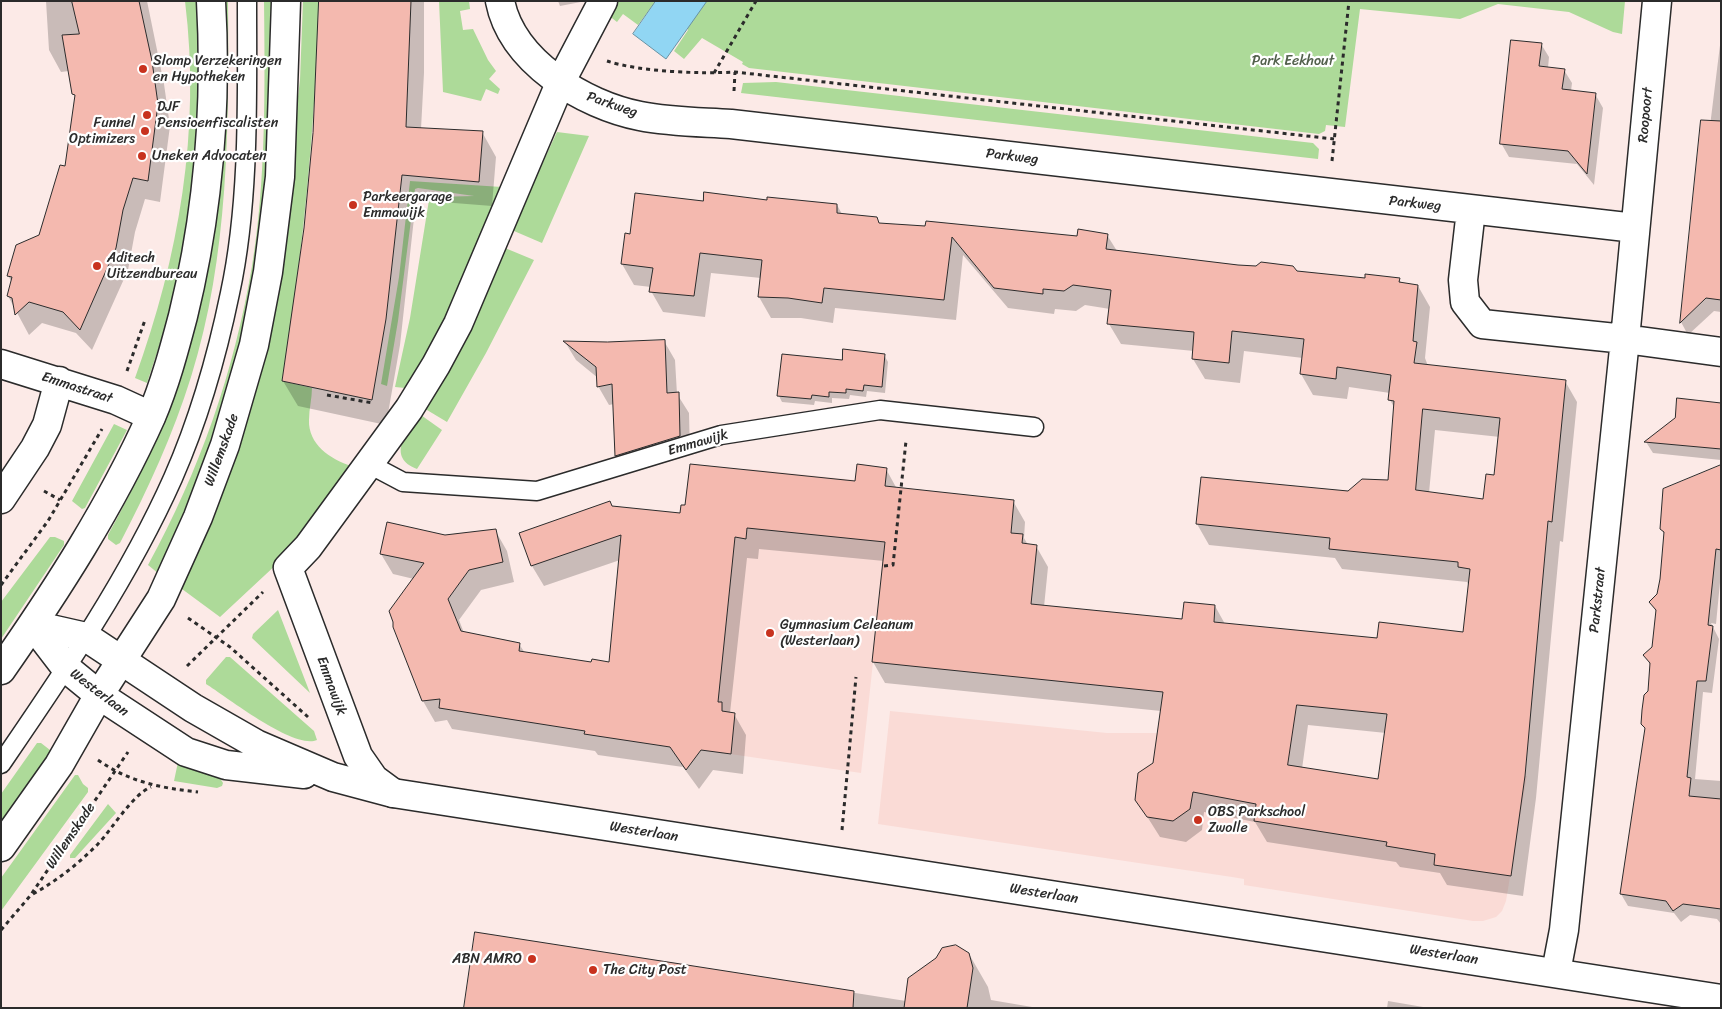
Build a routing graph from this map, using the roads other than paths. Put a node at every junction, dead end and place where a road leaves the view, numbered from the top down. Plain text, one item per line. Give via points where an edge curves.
1 (211, 1) edge
2 (247, 1) edge
3 (286, 1) edge
4 (500, 1) edge
5 (603, 1) edge
6 (1656, 1) edge
7 (561, 81) junction
8 (1471, 210) junction
9 (1635, 228) junction
10 (1625, 339) junction
11 (1721, 352) edge
12 (1, 364) edge
13 (59, 381) junction
14 (151, 416) junction
15 (1034, 427) dead end
16 (369, 464) junction
17 (1, 499) edge
18 (33, 625) junction
19 (86, 637) junction
20 (122, 661) junction
21 (66, 668) junction
22 (1, 670) edge
23 (99, 695) junction
24 (1, 764) edge
25 (333, 777) junction
26 (393, 793) junction
27 (1, 847) edge
28 (1556, 972) junction
29 (1721, 999) edge

1 - 14 street via 210,126 200,242 168,374
2 - 19 lane via 243,183 231,291 218,345 197,417 174,477 145,535
3 - 20 street, Willemskade via 280,177 268,272 254,345 225,445 198,517 161,599
4 - 7 street via 505,19 517,40 540,67
5 - 7 street
6 - 9 street, Roopoort
7 - 8 street, Parkweg via 584,97 640,116
7 - 16 street via 458,324 413,402
8 - 9 street, Parkweg
8 - 10 street via 1463,280 1465,302 1482,324
9 - 10 street, Parkstraat
10 - 11 street
10 - 28 street, Parkstraat via 1565,920
12 - 13 street, Emmastraat
13 - 14 street, Emmastraat via 116,400
13 - 17 street via 47,425
14 - 18 street via 93,528
15 - 16 lane, Emmawijk via 880,410 721,435 537,491 403,482
16 - 26 street, Emmawijk via 308,547 288,568 358,756 374,779
18 - 19 street, Westerlaan
18 - 21 street, Westerlaan
18 - 22 street
19 - 20 street, Westerlaan
19 - 21 lane
20 - 23 street, Willemskade
20 - 25 street, Westerlaan via 193,708 256,744
21 - 23 street, Westerlaan
21 - 24 lane
23 - 25 street, Westerlaan via 186,752 226,765
23 - 27 street, Willemskade via 59,764
25 - 26 street, Westerlaan
26 - 28 street, Westerlaan
28 - 29 street, Westerlaan

